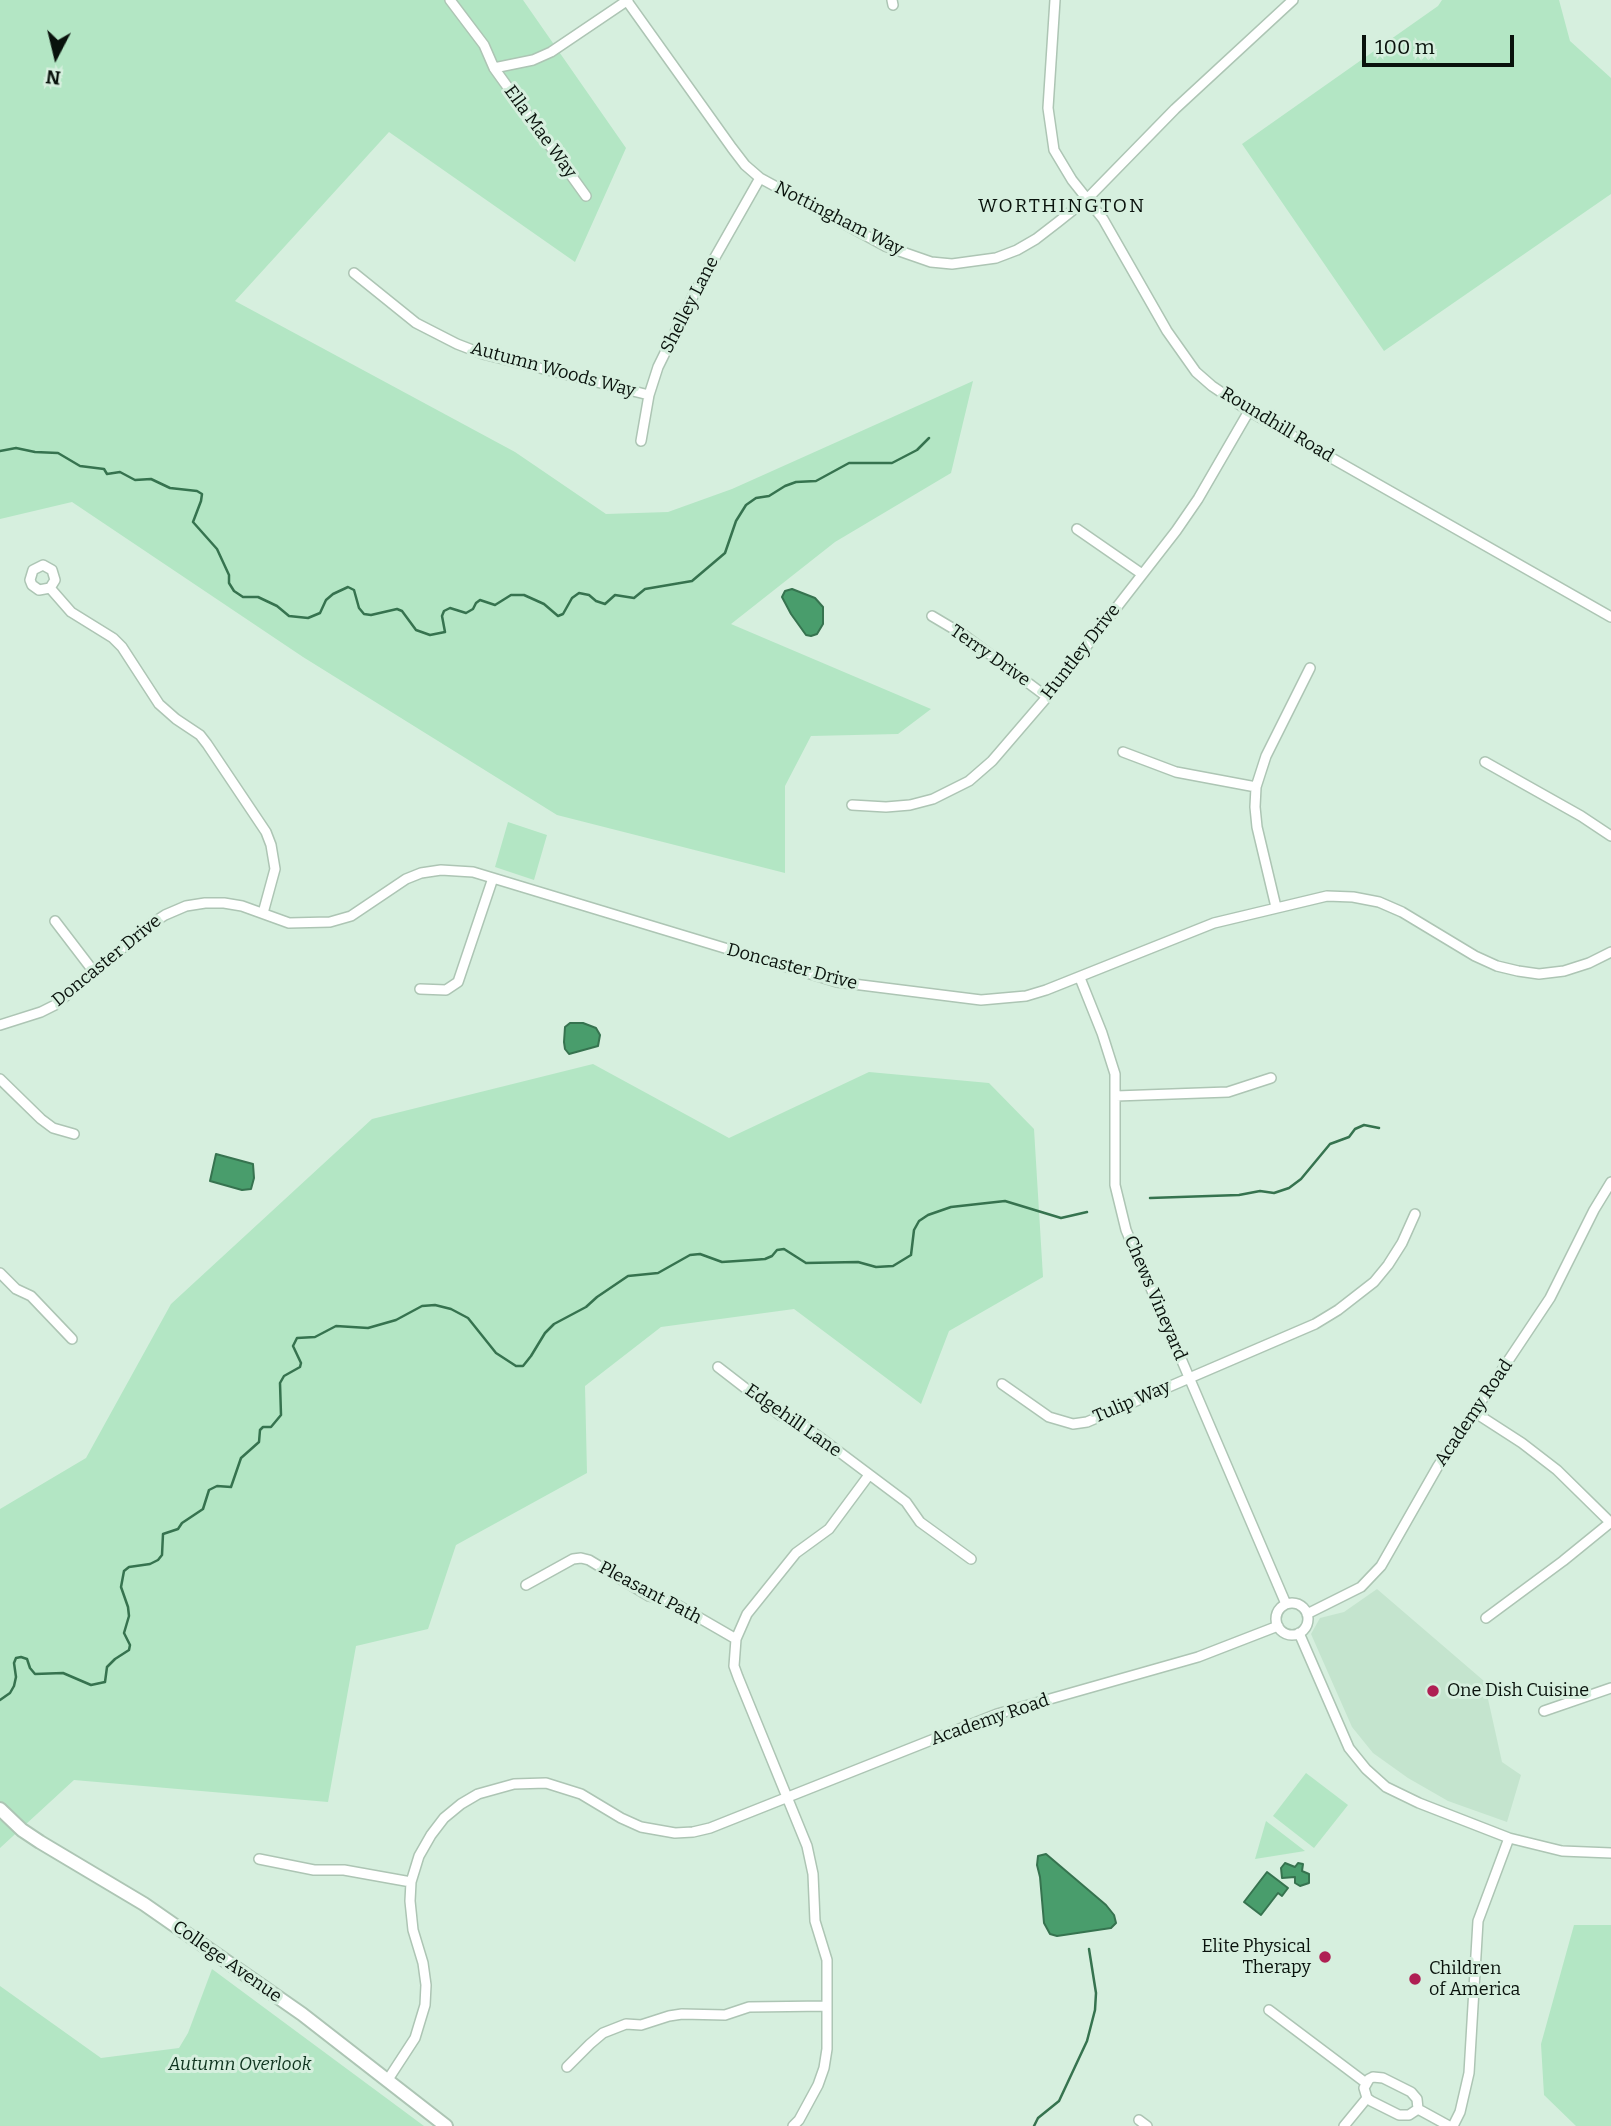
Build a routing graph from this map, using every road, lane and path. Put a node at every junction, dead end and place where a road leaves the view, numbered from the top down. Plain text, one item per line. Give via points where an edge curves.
1 (450, 0) edge
2 (628, 0) edge
3 (1055, 0) edge
4 (1293, 0) edge
5 (494, 68) junction
6 (760, 177) junction
7 (586, 196) dead end
8 (1088, 198) junction
9 (354, 273) dead end
10 (649, 395) junction
11 (1249, 411) junction
12 (641, 441) dead end
13 (1077, 529) dead end
14 (1142, 574) junction
15 (50, 588) dead end
16 (932, 616) dead end
17 (1611, 617) edge
18 (1310, 668) dead end
19 (1047, 696) junction
20 (1123, 752) dead end
21 (1485, 762) dead end
22 (1256, 787) junction
23 (852, 805) dead end
24 (1611, 835) edge
25 (493, 878) junction
26 (1276, 907) junction
27 (263, 913) junction
28 (55, 921) dead end
29 (1611, 952) edge
30 (94, 972) junction
31 (1080, 978) junction
32 (420, 989) dead end
33 (0, 1025) edge
34 (1271, 1078) dead end
35 (0, 1079) edge
36 (1116, 1096) junction
37 (74, 1134) dead end
38 (1611, 1182) edge
39 (1415, 1214) dead end
40 (0, 1273) edge
41 (72, 1339) dead end
42 (718, 1367) dead end
43 (1189, 1377) junction
44 (1002, 1384) dead end
45 (1474, 1412) junction
46 (869, 1475) junction
47 (1611, 1522) edge
48 (971, 1559) dead end
49 (526, 1585) dead end
50 (1286, 1605) junction
51 (1307, 1614) junction
52 (1486, 1618) dead end
53 (1278, 1626) junction
54 (1299, 1633) junction
55 (736, 1639) junction
56 (1611, 1688) edge
57 (1544, 1711) dead end
58 (786, 1798) junction
59 (0, 1810) edge
60 (1509, 1838) junction
61 (1611, 1853) edge
62 (259, 1859) dead end
63 (411, 1882) junction
64 (827, 2006) junction
65 (1269, 2010) dead end
66 (567, 2067) dead end
67 (387, 2081) junction
68 (1366, 2083) junction
69 (1367, 2098) junction
70 (1418, 2109) junction
71 (446, 2126) edge
72 (793, 2126) edge
73 (1344, 2126) edge
74 (1451, 2126) edge

1 - 5 street, Ella Mae Way via 484,45
2 - 5 street via 551,52
2 - 6 street, Nottingham Way via 732,148
3 - 8 street, Roundhill Road via 1050,132 1062,164
4 - 8 street, Nottingham Way via 1175,109
5 - 7 street, Ella Mae Way
6 - 8 street, Nottingham Way via 885,246 952,264 1017,250
6 - 10 street, Shelley Lane via 692,296
8 - 11 street, Roundhill Road via 1181,354 1212,386
9 - 10 street, Autumn Woods Way via 416,323 457,344
10 - 12 street, Shelley Lane
11 - 14 street, Huntley Drive via 1198,499
11 - 17 street, Roundhill Road
13 - 14 street
14 - 19 street, Huntley Drive
15 - 27 street via 71,612 113,638 159,704 200,735 266,832 275,869
16 - 19 street, Terry Drive
18 - 22 street via 1263,763
19 - 23 street, Huntley Drive via 992,761 952,791 910,805
20 - 22 street via 1176,772
21 - 24 street
22 - 26 street via 1257,827
25 - 27 street, Doncaster Drive via 457,870 421,873 351,916 330,922 289,923
25 - 31 street, Doncaster Drive via 864,987 981,1000 1026,996
25 - 32 street via 458,982 446,990
26 - 29 street, Doncaster Drive via 1327,897 1379,902 1497,966 1539,974 1564,971
26 - 31 street, Doncaster Drive via 1186,932
27 - 30 street, Doncaster Drive via 224,903 186,906 151,924
28 - 30 street
30 - 33 street, Doncaster Drive via 55,1005
31 - 36 street, Chews Vineyard via 1110,1056
34 - 36 street via 1228,1092
35 - 37 street via 53,1128
36 - 43 street, Chews Vineyard via 1114,1159 1119,1207
38 - 45 street, Academy Road via 1550,1298
39 - 43 street, Tulip Way via 1388,1265 1358,1296 1315,1324
40 - 41 street via 31,1296
42 - 46 street, Edgehill Lane via 779,1415 806,1427
43 - 44 street, Tulip Way via 1073,1424 1049,1417
43 - 50 street, Chews Vineyard
45 - 47 street via 1557,1470
45 - 51 street, Academy Road via 1381,1566 1347,1595
46 - 48 street, Edgehill Lane via 906,1502 920,1522
46 - 55 street via 829,1529 796,1553 747,1614
47 - 52 street
49 - 55 street, Pleasant Path via 573,1559 589,1560
50 - 51 street via 1296,1604
50 - 53 street via 1277,1616
51 - 54 street via 1306,1627
53 - 54 street via 1285,1633
53 - 58 street, Academy Road via 1198,1657 997,1714
54 - 60 street via 1339,1729 1366,1769 1401,1796
55 - 58 street via 734,1665
56 - 57 street
58 - 63 street, Academy Road via 710,1828 675,1833 641,1827 564,1787 531,1782 495,1788 469,1799 444,1818 419,1856
58 - 64 street via 810,1858 814,1921 827,1960
59 - 67 street, College Avenue via 40,1843 144,1904 280,1999
60 - 61 street via 1562,1851
60 - 74 street via 1478,1921 1469,2073
62 - 63 street via 314,1871 344,1870
63 - 67 street, Academy Road via 411,1917 424,1963 425,2005 415,2038
64 - 66 street via 749,2007 725,2015 682,2014 641,2025 626,2024 603,2034
64 - 72 street via 824,2068
65 - 68 street
67 - 71 street, College Avenue
68 - 69 street
68 - 70 street via 1378,2077 1402,2088 1415,2095
69 - 70 street via 1399,2115
69 - 73 street
70 - 74 street

